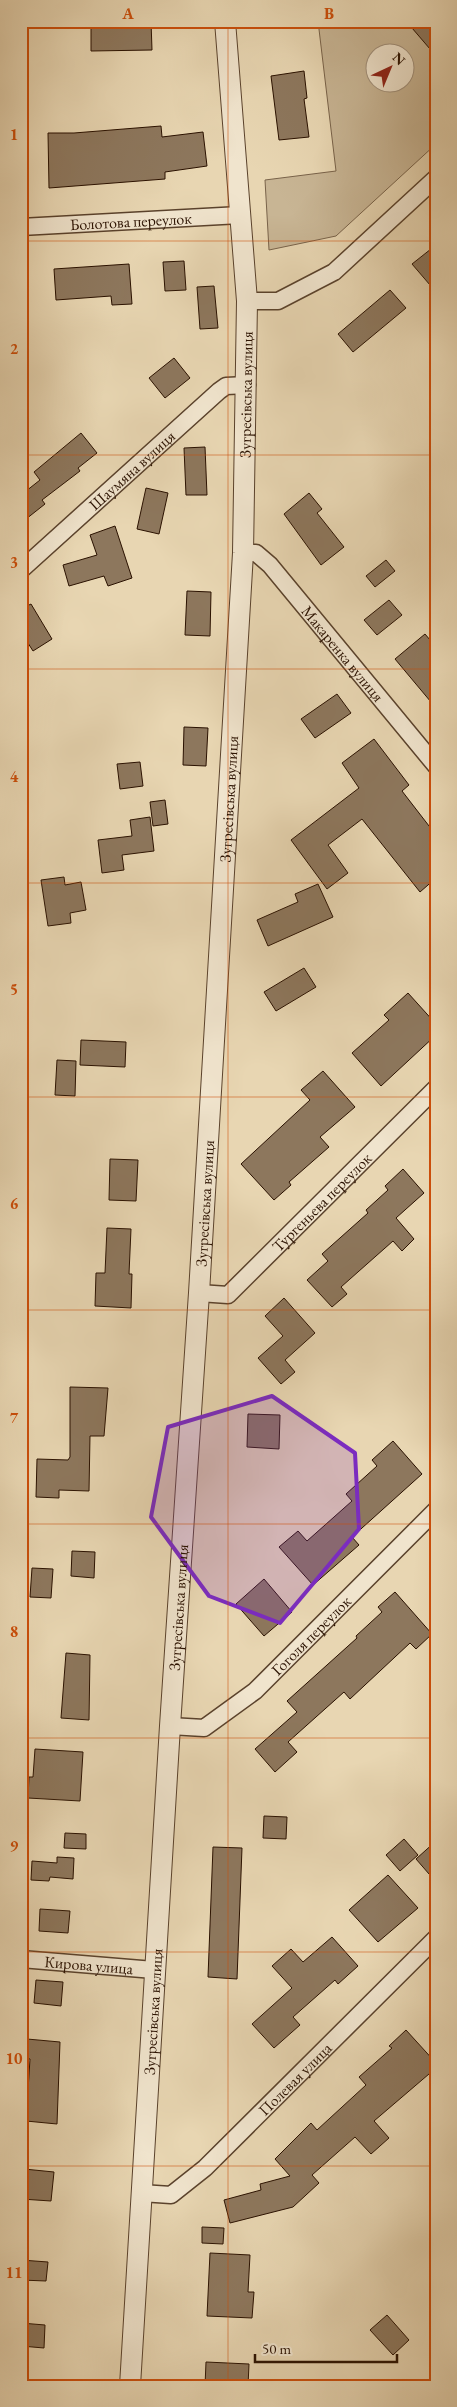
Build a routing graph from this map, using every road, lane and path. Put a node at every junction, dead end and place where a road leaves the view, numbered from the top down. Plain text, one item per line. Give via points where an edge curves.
1 (225, 21) edge
2 (436, 178) edge
3 (240, 215) junction
4 (21, 227) edge
5 (247, 301) junction
6 (247, 384) junction
7 (242, 552) junction
8 (21, 570) edge
9 (436, 766) edge
10 (436, 1088) edge
11 (199, 1293) junction
12 (436, 1510) edge
13 (170, 1726) junction
14 (436, 1938) edge
15 (21, 1959) edge
16 (154, 1970) junction
17 (140, 2193) junction
18 (130, 2386) edge

1 - 3 street, Зугресівська вулиця
2 - 5 street via 334,272 278,301
3 - 4 street, Болотова переулок
3 - 5 street, Зугресівська вулиця
5 - 6 street, Зугресівська вулиця
6 - 7 street, Зугресівська вулиця
6 - 8 street, Шаумяна вулиця via 226,386 219,391
7 - 9 street, Макаренка вулиця via 256,553 270,565
7 - 11 street, Зугресівська вулиця
10 - 11 street, Тургеньева переулок via 228,1295
11 - 13 street, Зугресівська вулиця
12 - 13 street, Гоголя переулок via 255,1691 204,1728
13 - 16 street, Зугресівська вулиця
14 - 17 street, Полевая улица via 206,2168 171,2195
15 - 16 street, Кирова улица
16 - 17 street, Зугресівська вулиця
17 - 18 street, Зугресівська вулиця

